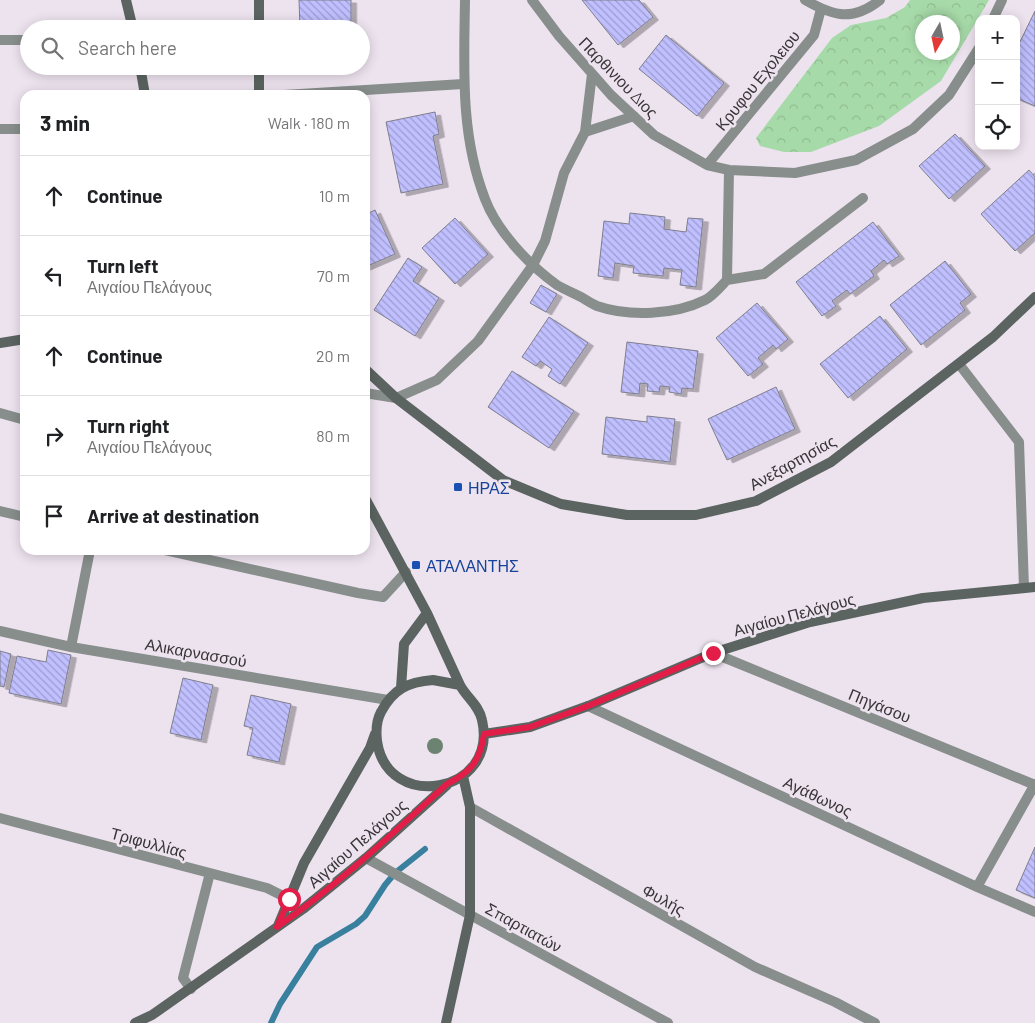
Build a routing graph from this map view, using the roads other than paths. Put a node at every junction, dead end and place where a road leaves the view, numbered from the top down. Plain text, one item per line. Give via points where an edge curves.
1 (126, 0) edge
2 (259, 0) edge
3 (465, 0) edge
4 (532, 0) edge
5 (805, 0) edge
6 (880, 0) edge
7 (1002, 0) edge
8 (821, 9) junction
9 (995, 15) edge
10 (131, 20) edge
11 (258, 20) edge
12 (0, 40) edge
13 (20, 40) edge
14 (975, 54) edge
15 (592, 74) junction
16 (142, 75) edge
17 (259, 75) edge
18 (463, 84) junction
19 (145, 90) edge
20 (259, 90) edge
21 (365, 90) edge
22 (634, 116) junction
23 (0, 129) edge
24 (20, 129) edge
25 (585, 132) junction
26 (707, 165) junction
27 (729, 170) junction
28 (864, 198) dead end
29 (533, 265) junction
30 (727, 280) junction
31 (1035, 297) edge
32 (20, 340) edge
33 (0, 343) edge
34 (959, 364) junction
35 (370, 374) edge
36 (370, 394) edge
37 (396, 398) junction
38 (0, 413) edge
39 (20, 419) edge
40 (370, 508) edge
41 (0, 511) edge
42 (20, 516) edge
43 (89, 555) edge
44 (187, 555) edge
45 (406, 572) junction
46 (1035, 587) edge
47 (1024, 588) junction
48 (427, 613) junction
49 (0, 630) edge
50 (71, 647) junction
51 (713, 653) junction
52 (460, 685) junction
53 (401, 688) junction
54 (388, 700) junction
55 (588, 706) junction
56 (376, 732) junction
57 (484, 734) junction
58 (463, 776) junction
59 (447, 784) junction
60 (1035, 784) edge
61 (470, 807) junction
62 (0, 818) edge
63 (366, 858) junction
64 (210, 873) junction
65 (977, 887) junction
66 (289, 899) junction
67 (1035, 912) edge
68 (470, 915) junction
69 (277, 927) junction
70 (191, 989) junction
71 (135, 1023) edge
72 (446, 1023) edge
73 (668, 1023) edge
74 (875, 1023) edge

1 - 10 main road
2 - 11 main road
3 - 18 street
4 - 15 street, Παρθινιου Διος
5 - 8 street
6 - 8 street via 868,9 844,16
7 - 9 street
8 - 26 street, Κρυφου Εχολειου via 814,35
12 - 13 street
14 - 27 street, Παρθινιου Διος via 949,95 913,129 856,160 795,173
15 - 22 street, Παρθινιου Διος
15 - 25 street
16 - 19 main road
17 - 20 main road
18 - 21 street
18 - 29 street via 466,122 485,200 504,233
22 - 25 street
22 - 26 street, Παρθινιου Διος via 654,135
23 - 24 street
25 - 29 street via 564,173 545,241
26 - 27 street, Παρθινιου Διος
27 - 30 street
28 - 30 street via 764,274
29 - 30 street via 557,285 597,306 633,313 673,310 706,299
29 - 37 street via 478,341 437,380
31 - 34 main road, Ανεξαρτησίας
32 - 33 main road
34 - 37 main road, Ανεξαρτησίας via 830,462 756,501 696,515 627,516 561,504 503,480
34 - 47 street via 1019,442
35 - 37 main road, Ανεξαρτησίας
36 - 37 street
38 - 39 street
40 - 45 main road
41 - 42 street
43 - 50 street
44 - 45 street via 383,596
45 - 48 main road
46 - 47 main road, Αιγαίου Πελάγους
47 - 51 main road, Αιγαίου Πελάγους via 923,598 810,622
48 - 52 main road
48 - 53 main road via 404,644
49 - 50 street, Αλικαρνασσού
50 - 54 street, Αλικαρνασσού
51 - 55 main road, Αιγαίου Πελάγους
51 - 60 street, Πηγάσου
52 - 53 main road via 433,680
52 - 57 main road via 475,703 482,718
53 - 54 main road
54 - 56 main road via 379,715
55 - 57 main road, Αιγαίου Πελάγους via 530,727
55 - 65 street, Αγάθωνος
56 - 59 main road via 378,749 386,765 399,778 427,787
56 - 66 main road via 304,863
57 - 58 main road via 482,750
58 - 59 main road
58 - 61 main road
59 - 63 main road, Αιγαίου Πελάγους
60 - 65 street
61 - 68 main road
61 - 74 street, Φυλής via 755,967
62 - 64 street, Τριφυλλίας
63 - 68 street, Σπαρτιατών
63 - 69 main road, Αιγαίου Πελάγους
64 - 66 street, Τριφυλλίας via 267,888
64 - 70 street via 183,978
65 - 67 street, Αγάθωνος
66 - 69 main road
68 - 72 main road
68 - 73 street, Σπαρτιατών
69 - 70 main road, Αιγαίου Πελάγους
70 - 71 main road, Αιγαίου Πελάγους

